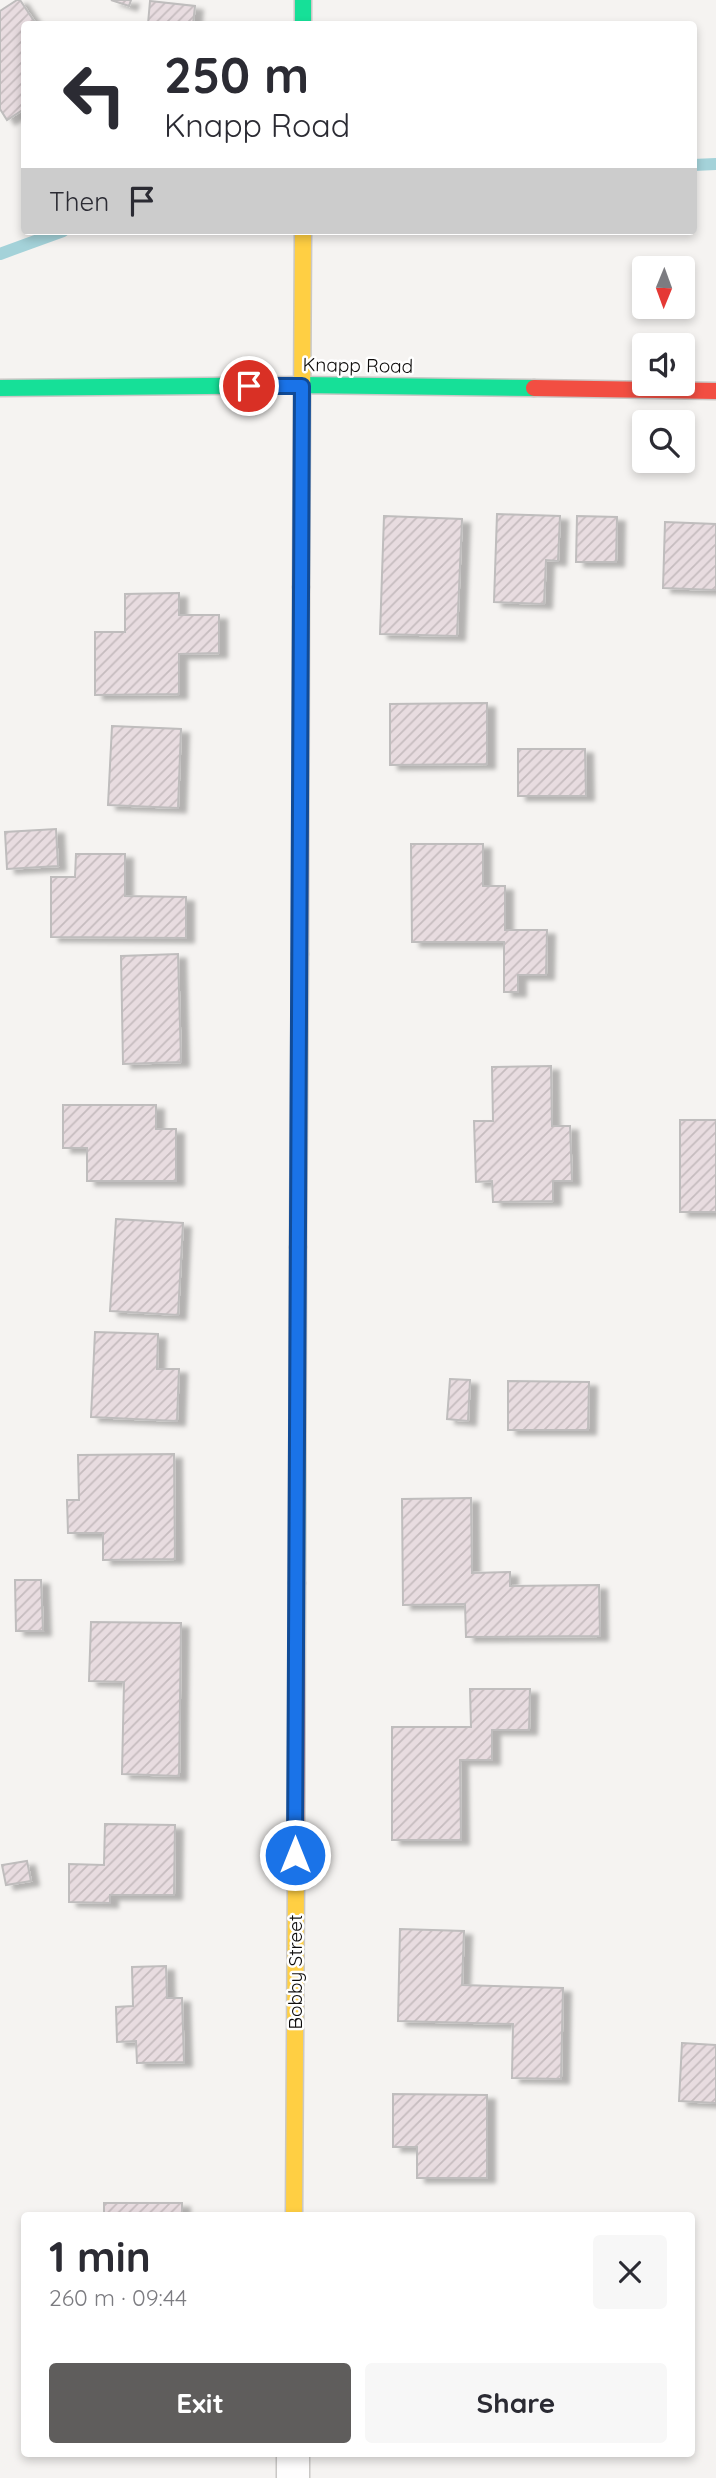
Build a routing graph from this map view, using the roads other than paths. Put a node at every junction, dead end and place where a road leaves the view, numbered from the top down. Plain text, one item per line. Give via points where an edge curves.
1 (303, 0) edge
2 (303, 21) edge
3 (303, 235) edge
4 (302, 386) junction
5 (0, 388) edge
6 (716, 391) edge
7 (294, 2212) edge
8 (293, 2457) edge
9 (293, 2478) edge

1 - 2 street
3 - 4 street, Bobby Street
4 - 5 street, Knapp Road
4 - 6 street, Knapp Road
4 - 7 street, Bobby Street
8 - 9 street

